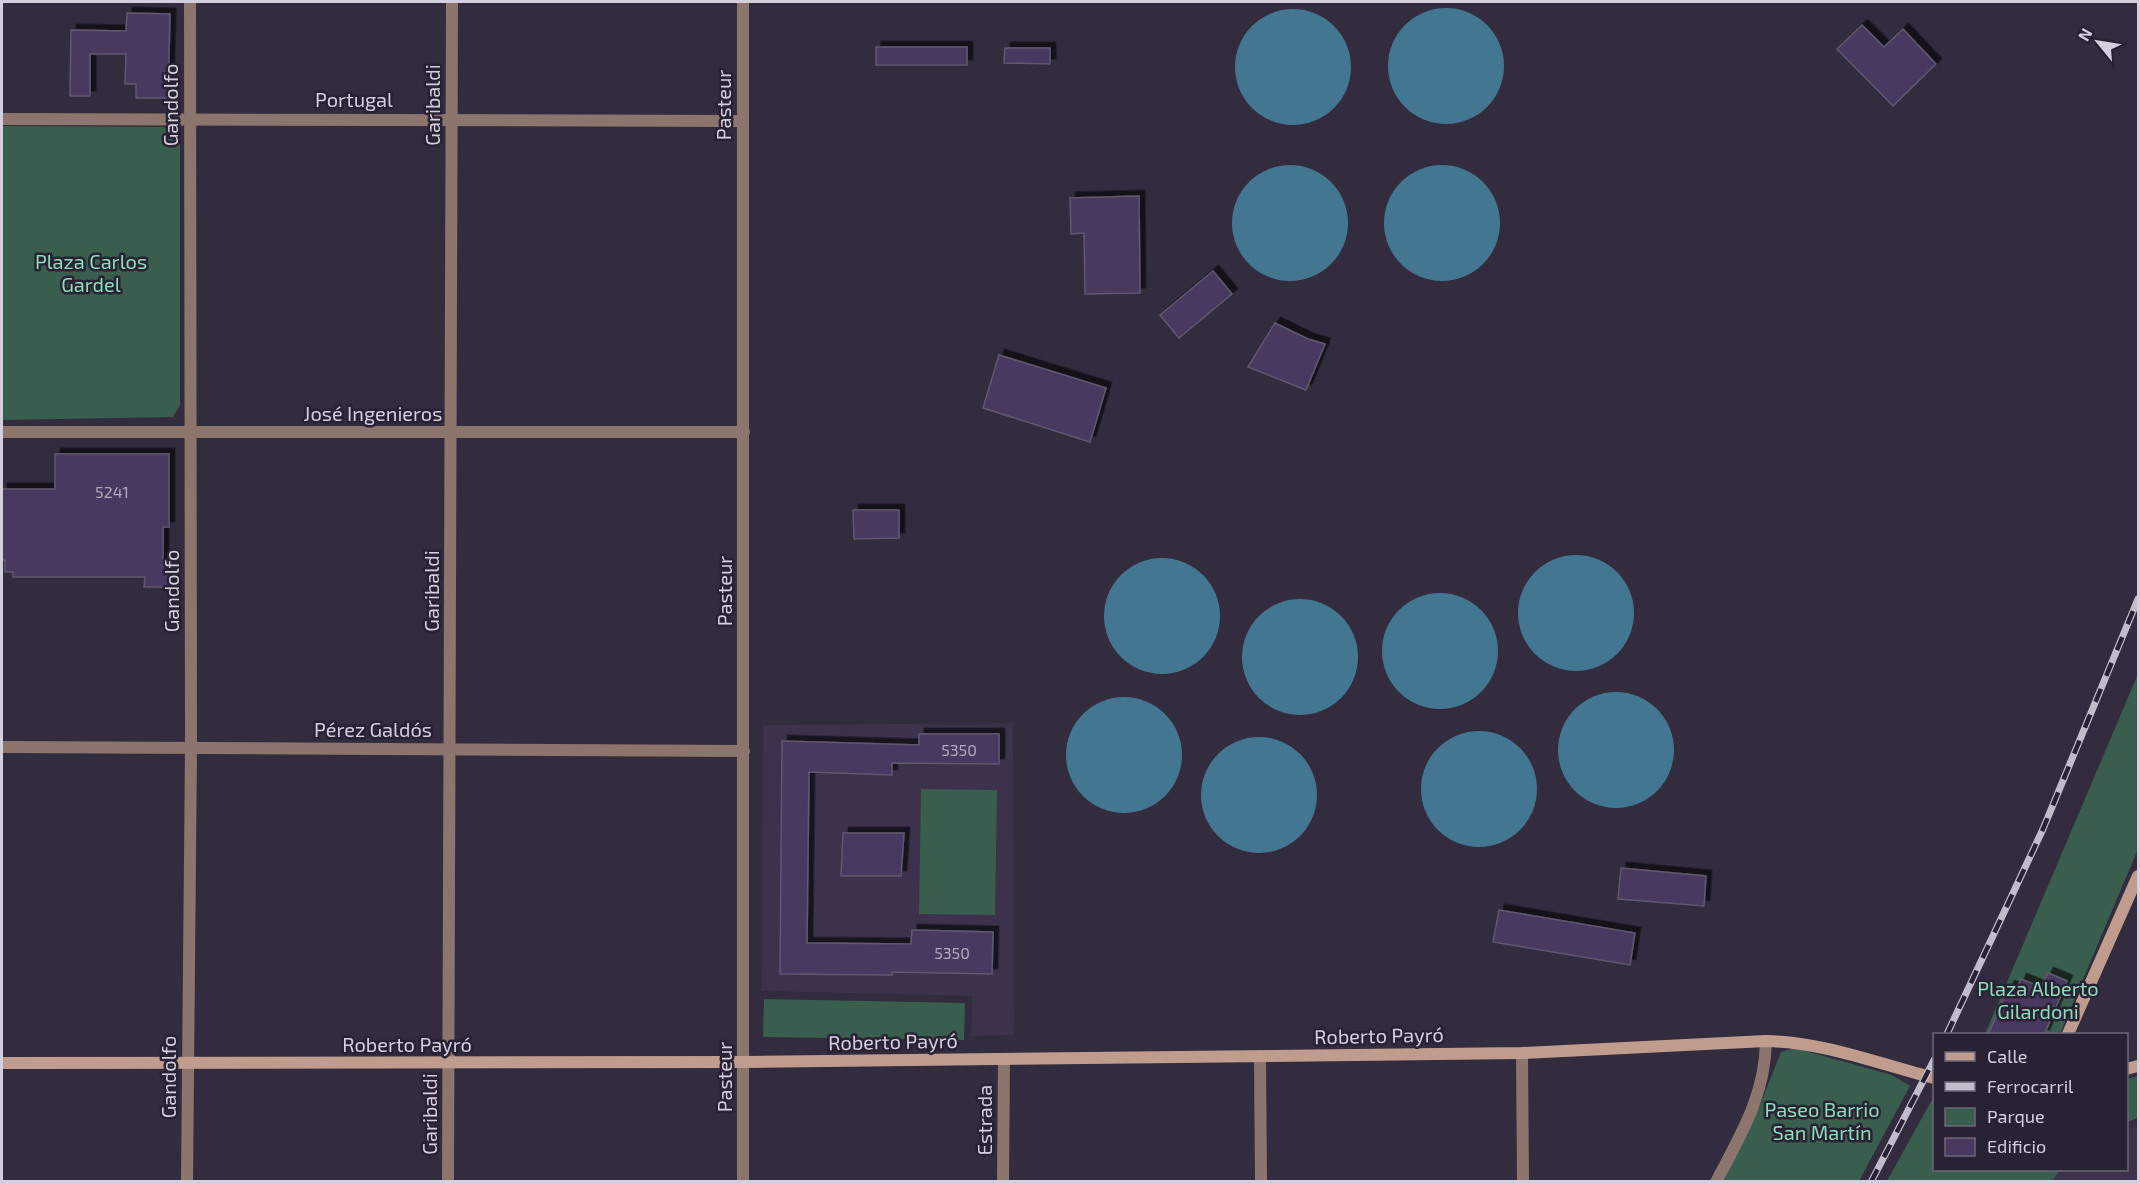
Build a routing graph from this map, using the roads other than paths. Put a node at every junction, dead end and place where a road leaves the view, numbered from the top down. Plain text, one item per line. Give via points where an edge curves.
1 (190, 2) edge
2 (452, 2) edge
3 (743, 2) edge
4 (2, 119) edge
5 (189, 119) junction
6 (452, 119) junction
7 (742, 121) junction
8 (2, 432) edge
9 (191, 432) junction
10 (451, 432) junction
11 (744, 432) junction
12 (2, 747) edge
13 (191, 748) junction
14 (450, 748) junction
15 (744, 752) junction
16 (2139, 876) edge
17 (2069, 1033) edge
18 (1766, 1041) junction
19 (1522, 1053) junction
20 (1260, 1056) junction
21 (1004, 1059) junction
22 (744, 1062) junction
23 (2, 1063) edge
24 (188, 1064) junction
25 (448, 1064) junction
26 (1933, 1077) edge
27 (187, 1182) edge
28 (448, 1182) edge
29 (743, 1182) edge
30 (1003, 1182) edge
31 (1261, 1182) edge
32 (1523, 1182) edge
33 (1716, 1182) edge

1 - 5 street, Gandolfo
2 - 6 street, Garibaldi
3 - 7 street, Pasteur
4 - 5 street, Portugal
5 - 6 street, Portugal
5 - 9 street, Gandolfo
6 - 7 street, Portugal
6 - 10 street, Garibaldi
7 - 11 street, Pasteur
8 - 9 street, José Ingenieros
9 - 10 street, José Ingenieros
9 - 13 street, Gandolfo
10 - 11 street, José Ingenieros
10 - 14 street, Garibaldi
11 - 15 street, Pasteur
12 - 13 street, Pérez Galdós
13 - 14 street, Pérez Galdós
13 - 24 street, Gandolfo
14 - 15 street, Pérez Galdós
14 - 25 street, Garibaldi
15 - 22 street, Pasteur
16 - 17 street
18 - 19 street, Roberto Payró
18 - 26 street, Roberto Payró via 1822,1048
18 - 33 street via 1764,1077 1757,1101
19 - 20 street, Roberto Payró
19 - 32 street
20 - 21 street, Roberto Payró
20 - 31 street
21 - 22 street, Roberto Payró
21 - 30 street, Estrada
22 - 25 street, Roberto Payró
22 - 29 street, Pasteur
23 - 24 street, Roberto Payró
24 - 25 street, Roberto Payró
24 - 27 street, Gandolfo
25 - 28 street, Garibaldi

